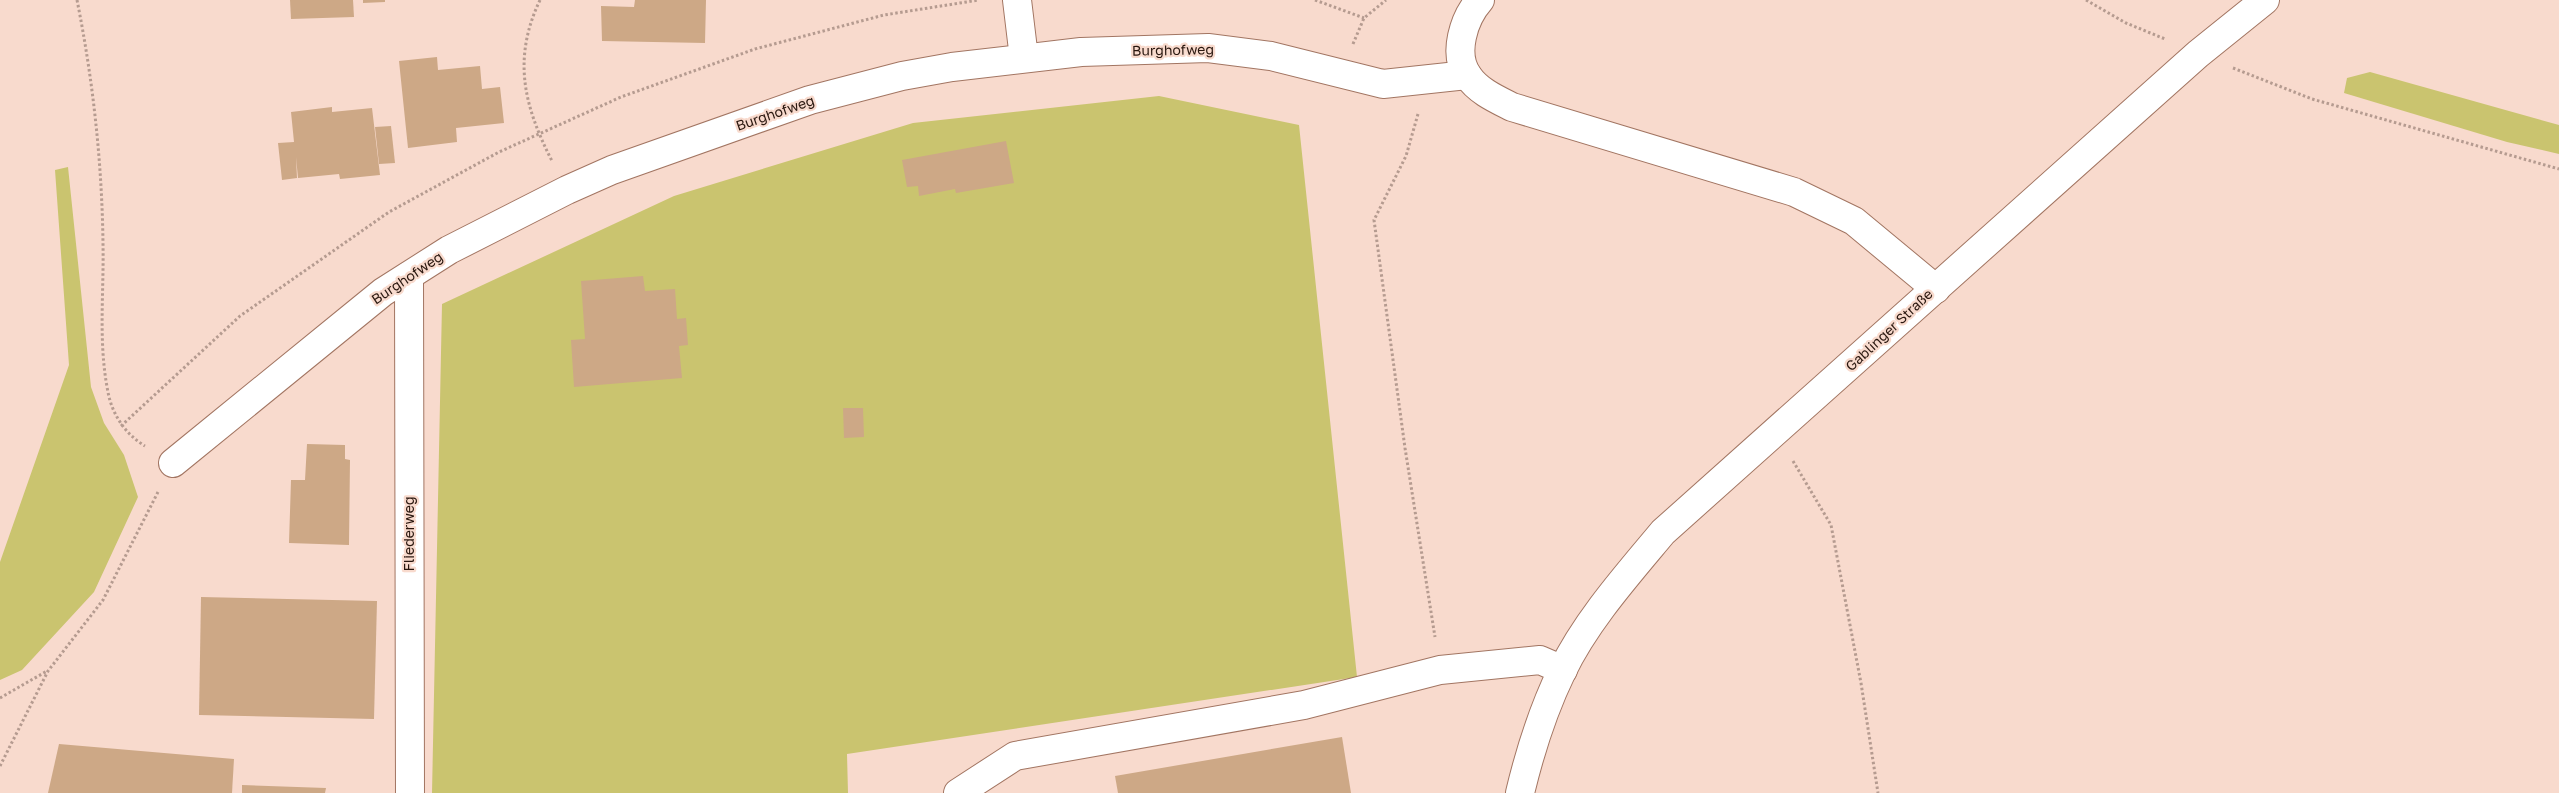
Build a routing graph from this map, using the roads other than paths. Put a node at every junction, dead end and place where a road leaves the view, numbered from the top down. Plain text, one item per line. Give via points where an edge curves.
1 (1017, 0) edge
2 (1480, 0) edge
3 (2265, 0) edge
4 (1024, 58) junction
5 (1467, 75) junction
6 (409, 276) junction
7 (1936, 289) junction
8 (173, 463) road end
9 (1563, 670) junction
10 (410, 793) edge
11 (958, 793) edge
12 (1520, 793) edge

1 - 4 street
2 - 5 street via 1461,36 1461,59
3 - 7 street via 2198,54
4 - 5 street, Burghofweg via 1081,52 1208,48 1271,56 1383,84
4 - 6 street, Burghofweg via 902,76 810,100 641,159 567,190 450,250
5 - 7 street, Gablinger Straße via 1487,94 1512,107 1794,192 1854,221
6 - 8 street, Burghofweg via 383,292
6 - 10 street, Fliederweg
7 - 9 street, Gablinger Straße via 1663,532 1606,600
9 - 11 street via 1540,660 1440,670 1304,706 1015,756
9 - 12 street, Gablinger Straße via 1530,748

